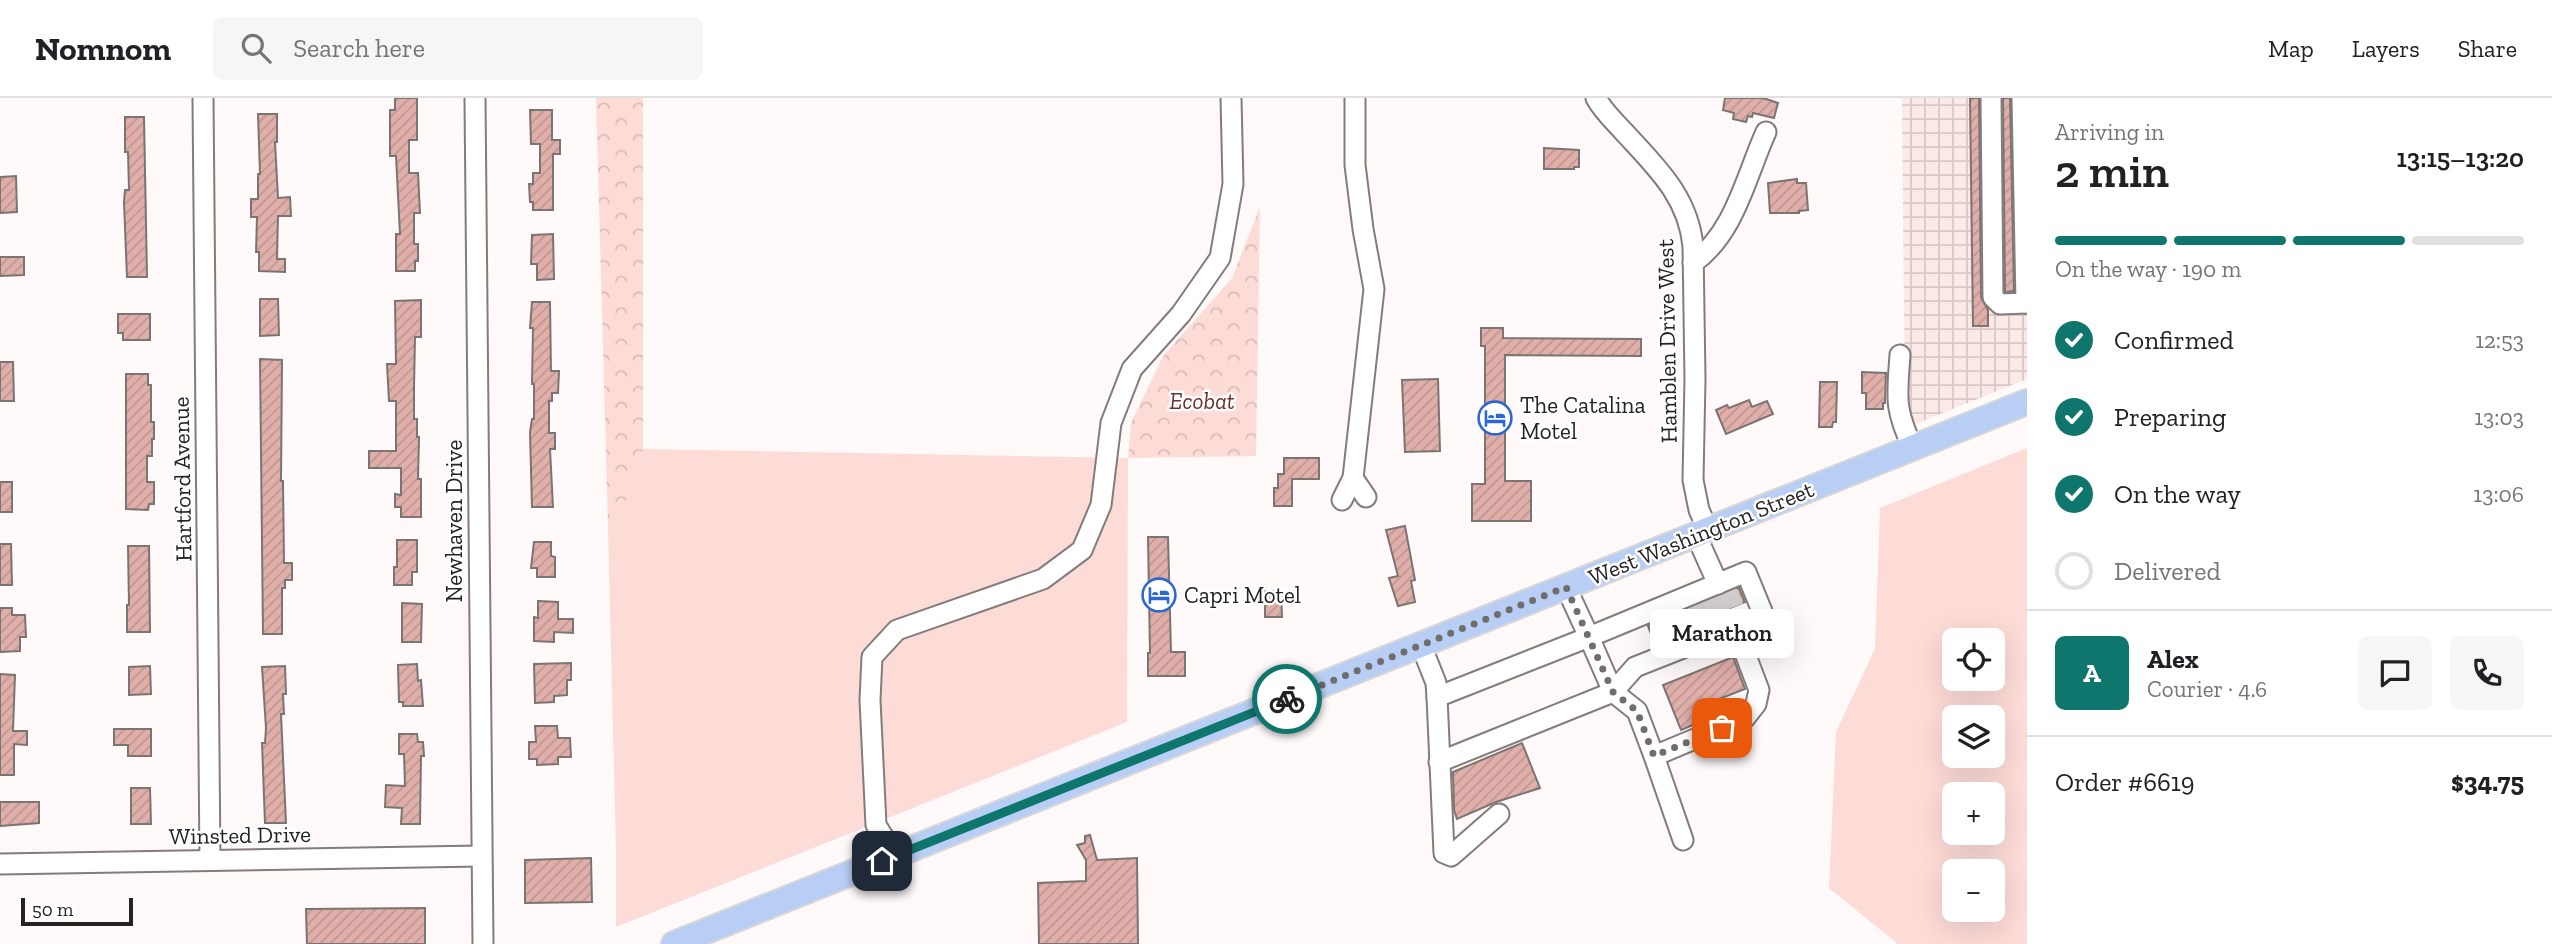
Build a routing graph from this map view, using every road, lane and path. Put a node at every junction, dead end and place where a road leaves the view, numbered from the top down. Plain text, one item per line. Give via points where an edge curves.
1 (202, 98) edge
2 (475, 98) edge
3 (1231, 98) edge
4 (1355, 98) edge
5 (1596, 98) edge
6 (1991, 98) edge
7 (2022, 98) edge
8 (1766, 132) dead end
9 (1693, 263) junction
10 (2027, 303) edge
11 (1899, 355) dead end
12 (2027, 402) edge
13 (1913, 448) junction
14 (1353, 478) junction
15 (1366, 497) dead end
16 (1342, 500) dead end
17 (1702, 533) junction
18 (1566, 587) junction
19 (1701, 614) junction
20 (1589, 637) junction
21 (1421, 645) junction
22 (1613, 692) junction
23 (1437, 697) junction
24 (1654, 756) junction
25 (1439, 762) junction
26 (1499, 814) dead end
27 (1683, 841) dead end
28 (481, 856) junction
29 (895, 856) junction
30 (210, 860) junction
31 (0, 863) edge
32 (483, 944) edge
33 (674, 944) edge

1 - 30 street, Hartford Avenue
2 - 28 street, Newhaven Drive
3 - 29 street via 1233,184 1220,258 1181,314 1132,369 1111,423 1101,505 1082,550 1043,579 897,630 872,657 876,825
4 - 14 street via 1355,165 1374,289
5 - 9 street, Hamblen Drive West via 1675,191 1689,225
6 - 10 street via 1993,297 2000,304
7 - 10 street
8 - 9 street via 1729,218 1708,252
9 - 17 street, Hamblen Drive West via 1693,480
11 - 13 street via 1897,408
12 - 13 main road, West Washington Street
13 - 17 main road, West Washington Street
14 - 15 street
14 - 16 street
17 - 18 main road, West Washington Street
17 - 19 street, Hamblen Drive West
18 - 20 street
18 - 21 main road, West Washington Street
19 - 20 street
19 - 22 street via 1635,667
19 - 24 street, Hamblen Drive West via 1759,690 1756,704 1745,718
20 - 22 street
20 - 23 street
21 - 23 street
21 - 29 main road, West Washington Street
22 - 24 street via 1637,711
22 - 25 street
23 - 25 street
24 - 27 street
25 - 26 street via 1444,853 1451,856
28 - 30 street, Winsted Drive
28 - 32 street, Newhaven Drive
29 - 33 main road, West Washington Street
30 - 31 street, Winsted Drive

